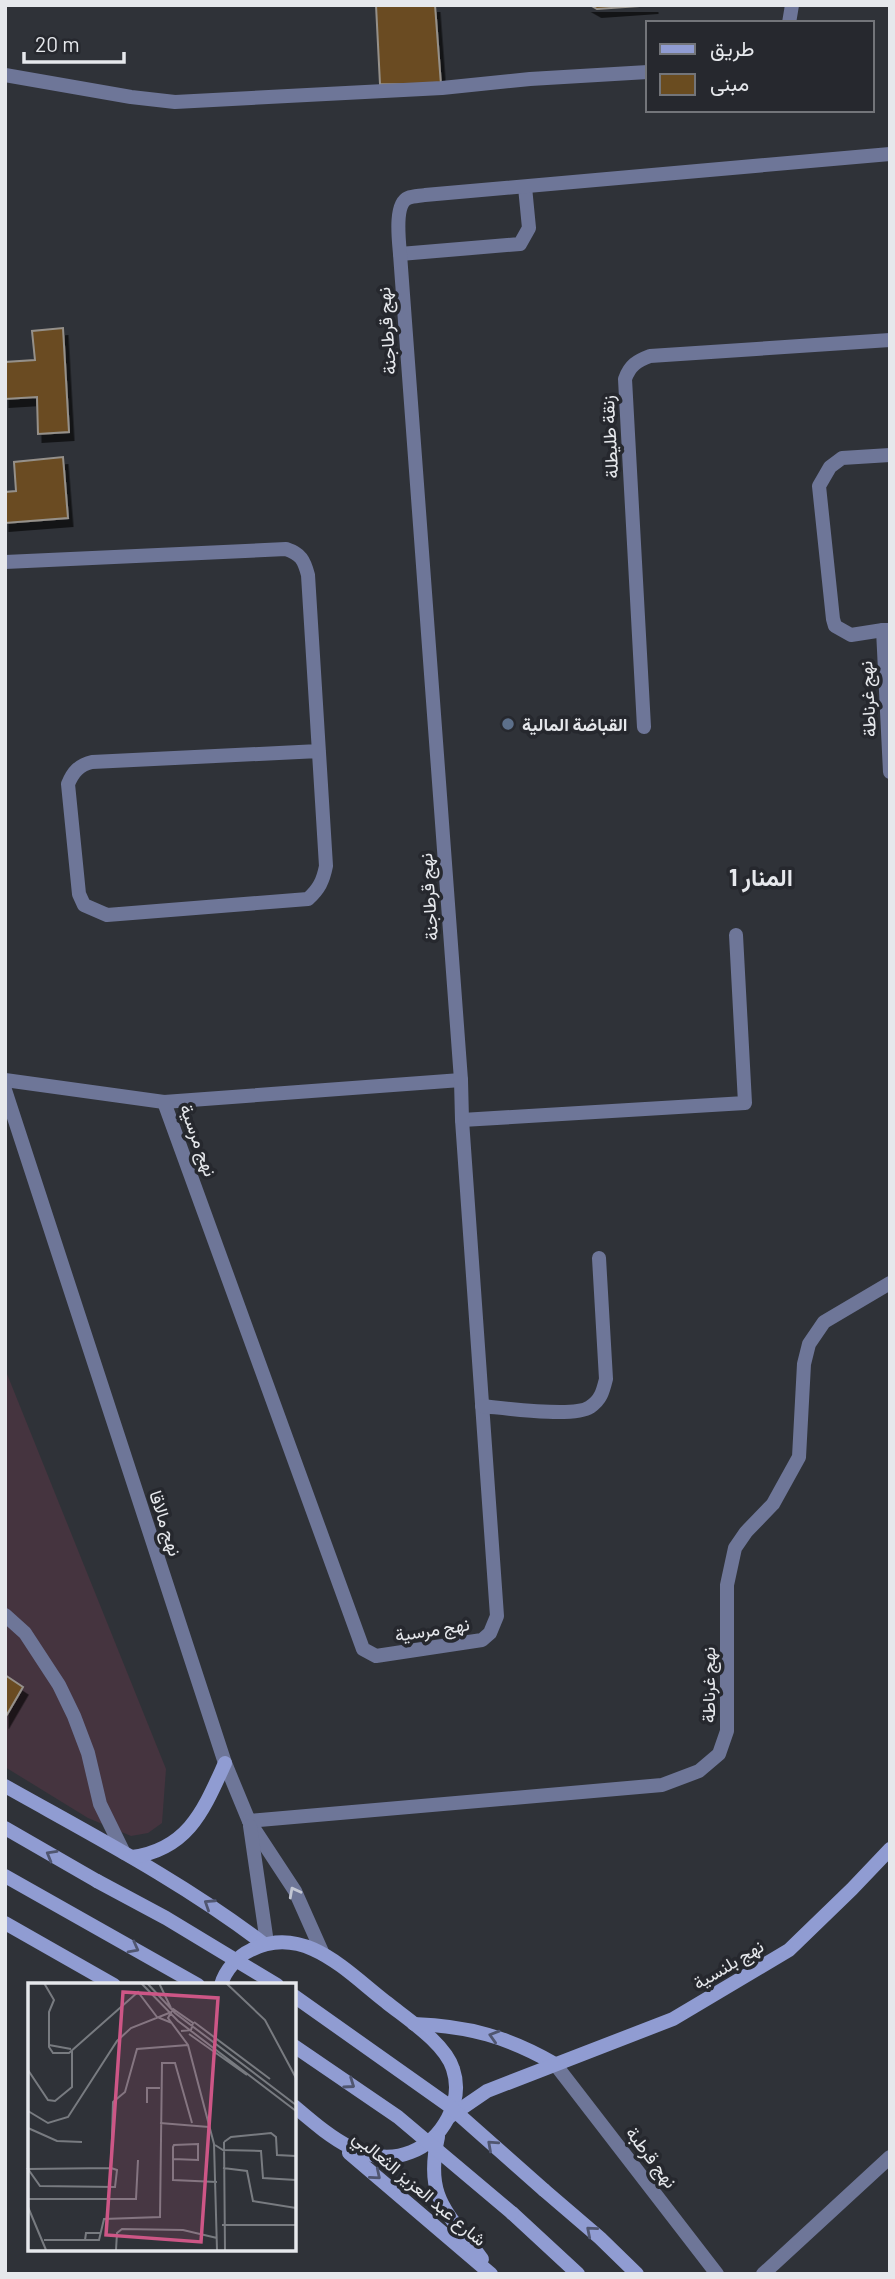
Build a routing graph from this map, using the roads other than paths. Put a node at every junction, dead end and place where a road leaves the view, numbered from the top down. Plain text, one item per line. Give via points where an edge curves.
1 (646, 72) edge
2 (5, 75) edge
3 (890, 155) edge
4 (525, 187) junction
5 (400, 254) junction
6 (890, 340) edge
7 (890, 455) edge
8 (5, 562) edge
9 (887, 630) edge
10 (645, 727) dead end
11 (319, 751) junction
12 (890, 772) edge
13 (736, 935) dead end
14 (5, 1080) edge
15 (461, 1080) junction
16 (5, 1090) edge
17 (164, 1102) junction
18 (461, 1120) junction
19 (599, 1258) dead end
20 (890, 1283) edge
21 (482, 1406) junction
22 (5, 1615) edge
23 (225, 1763) junction
24 (5, 1786) edge
25 (249, 1821) junction
26 (5, 1828) edge
27 (890, 1849) edge
28 (128, 1855) junction
29 (5, 1876) edge
30 (5, 1923) edge
31 (265, 1944) junction
32 (323, 1954) junction
33 (110, 1983) edge
34 (194, 1983) edge
35 (222, 1983) edge
36 (274, 1983) edge
37 (296, 1997) edge
38 (414, 2024) junction
39 (296, 2047) edge
40 (555, 2064) junction
41 (296, 2108) edge
42 (449, 2118) junction
43 (324, 2131) junction
44 (439, 2132) junction
45 (890, 2157) edge
46 (492, 2274) edge
47 (578, 2274) edge
48 (636, 2274) edge
49 (717, 2274) edge
50 (763, 2274) edge

1 - 2 street via 175,102
3 - 4 street, نهج قرطاجنة
4 - 5 street, نهج قرطاجنة via 408,198 399,213
4 - 5 street via 529,228 520,244
5 - 15 street, نهج قرطاجنة
6 - 10 street, زنقة طليطلة via 650,356 628,369
7 - 9 street via 842,458 830,467 819,486 835,626 851,635
8 - 11 street via 286,549 298,553 308,575
9 - 12 street, نهج غرناطة
11 - 11 street via 326,866 323,881 308,899 107,915 84,905 79,894 68,784 82,764
13 - 18 street via 746,1103
14 - 17 street
15 - 17 street
15 - 18 street, نهج مرسية
16 - 23 street, نهج مالاقا
17 - 21 street, نهج مرسية via 356,1636 363,1649 376,1656 482,1640 495,1622
18 - 21 street, نهج مرسية
19 - 21 street via 606,1379 602,1395 590,1408 573,1412
20 - 25 street, نهج غرناطة via 824,1322 809,1343 799,1457 774,1504 735,1548 727,1585 727,1731 719,1755 699,1771 662,1785
22 - 28 street via 25,1633 69,1705 88,1753 100,1804
23 - 25 street, نهج مالاقا
23 - 28 street via 207,1803 188,1829 163,1848
24 - 28 street
25 - 31 street
32 -> 25 street, نهج مالاقا via 295,1891
36 -> 26 street, bridge
27 - 40 street, نهج بلنسية via 789,1950 673,2019
31 -> 28 street
29 -> 34 street
30 - 33 street
31 - 32 street via 286,1941
31 - 35 street via 233,1963
32 - 38 street
48 -> 37 street, bridge via 448,2105
40 -> 38 street via 473,2030
38 - 42 street via 441,2049 453,2068 455,2093
39 -> 47 street, bridge via 398,2117
40 - 42 street, نهج بلنسية via 486,2091
40 - 49 street, نهج قرطبة
41 - 43 street
42 - 44 street
43 - 44 street via 363,2154 379,2157 412,2152
43 -> 46 street, شارع عبد العزيز الثعالبي
44 - 46 street, شارع عبد العزيز الثعالبي via 432,2178 437,2197
45 - 50 street

